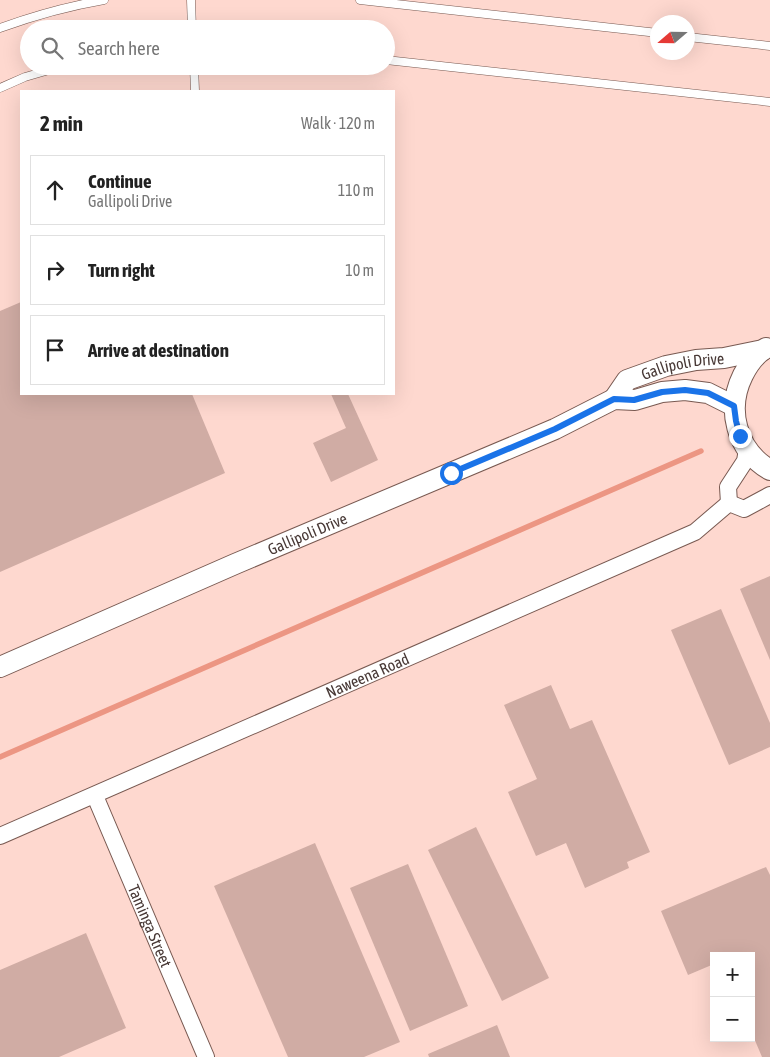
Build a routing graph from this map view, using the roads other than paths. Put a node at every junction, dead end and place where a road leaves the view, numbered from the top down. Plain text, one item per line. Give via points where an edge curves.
1 (104, 0) edge
2 (191, 0) edge
3 (360, 0) edge
4 (24, 20) edge
5 (192, 20) edge
6 (20, 21) edge
7 (0, 28) edge
8 (650, 32) edge
9 (695, 37) edge
10 (770, 46) edge
11 (395, 61) edge
12 (32, 75) edge
13 (194, 75) edge
14 (0, 88) edge
15 (195, 90) edge
16 (770, 102) edge
17 (766, 348) edge
18 (614, 399) junction
19 (734, 406) junction
20 (747, 449) junction
21 (770, 470) edge
22 (770, 495) edge
23 (729, 503) junction
24 (0, 667) edge
25 (95, 796) junction
26 (0, 836) edge
27 (206, 1057) edge

1 - 4 lane
2 - 5 lane
3 - 8 lane
6 - 7 lane
9 - 10 lane
11 - 16 lane
12 - 14 lane
13 - 15 lane
17 - 18 street, Gallipoli Drive via 666,366 627,380
17 - 19 street via 744,372
18 - 19 street, Gallipoli Drive via 634,400 685,390 708,393
18 - 24 street, Gallipoli Drive via 555,429
19 - 20 street via 740,436
20 - 21 street
20 - 23 street via 745,461 728,488
22 - 23 street via 744,509
23 - 25 street, Naweena Road via 694,532
25 - 26 street, Naweena Road
25 - 27 street, Taminga Street

